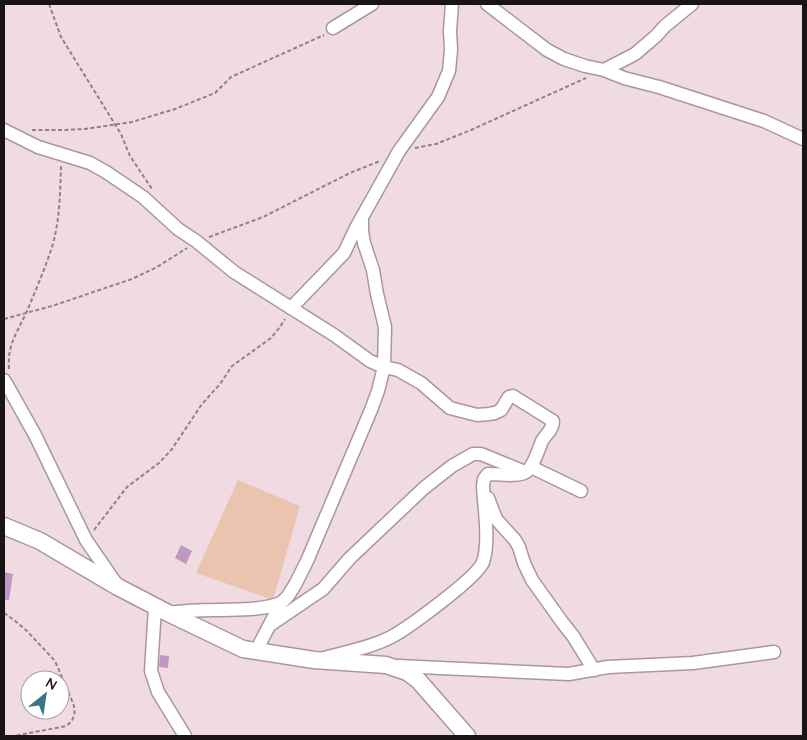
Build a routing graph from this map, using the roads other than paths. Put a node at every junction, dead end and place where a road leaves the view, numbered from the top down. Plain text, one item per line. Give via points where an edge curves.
1 (372, 4) edge
2 (452, 4) edge
3 (487, 4) edge
4 (692, 4) edge
5 (333, 28) road end
6 (604, 70) junction
7 (4, 130) edge
8 (803, 139) edge
9 (362, 217) junction
10 (291, 308) junction
11 (384, 367) junction
12 (4, 380) edge
13 (528, 470) junction
14 (483, 486) junction
15 (581, 491) dead end
16 (4, 526) edge
17 (118, 587) junction
18 (281, 603) junction
19 (162, 610) junction
20 (268, 626) junction
21 (256, 651) junction
22 (774, 652) dead end
23 (314, 660) junction
24 (386, 665) junction
25 (594, 670) junction
26 (464, 735) edge
27 (185, 736) edge

1 - 5 street
2 - 9 street via 449,71 438,97 399,151
3 - 6 street via 547,50 564,59
4 - 6 street via 635,54
6 - 8 street via 764,121
7 - 10 street via 38,147 90,163 106,172 143,197 234,272
9 - 10 street via 344,253
9 - 11 street via 364,243 385,327
10 - 11 street
11 - 13 street via 398,370 421,383 450,408 477,415 495,413 513,396 553,421
11 - 18 street via 371,410 308,561
12 - 17 street via 86,540
13 - 14 street via 519,474 488,474
13 - 15 street
13 - 20 street via 481,454 473,454 452,466 350,558 323,589
14 - 23 street via 485,553 483,563 472,577 392,636
14 - 25 street via 496,520 519,547 532,580
16 - 17 street via 40,541
17 - 19 street
18 - 19 street via 255,609
18 - 20 street
19 - 21 street via 243,649
19 - 27 street via 151,672 158,692
20 - 21 street
21 - 23 street
22 - 25 street via 693,663
23 - 24 street
24 - 25 street via 569,674
24 - 26 street via 407,672 418,680

